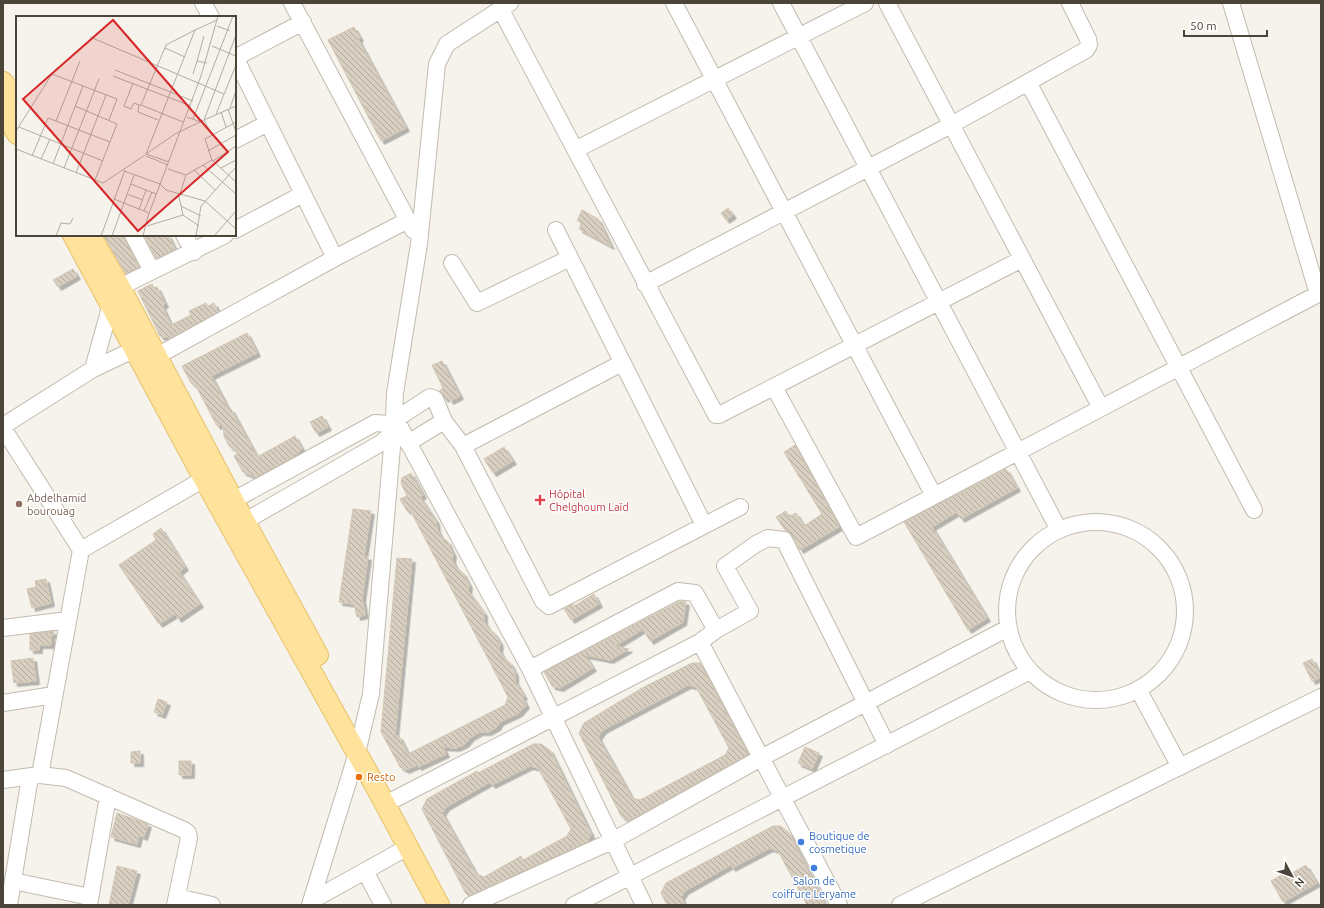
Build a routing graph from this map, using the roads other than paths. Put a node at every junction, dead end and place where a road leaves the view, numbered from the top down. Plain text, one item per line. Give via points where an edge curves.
1 (203, 3) edge
2 (292, 3) edge
3 (674, 3) edge
4 (781, 3) edge
5 (865, 3) edge
6 (887, 3) edge
7 (1070, 3) edge
8 (1231, 3) edge
9 (505, 6) edge
10 (210, 16) edge
11 (303, 22) junction
12 (799, 36) junction
13 (236, 57) edge
14 (236, 60) edge
15 (714, 79) junction
16 (3, 82) edge
17 (1028, 82) junction
18 (16, 101) edge
19 (3, 110) edge
20 (268, 123) junction
21 (951, 125) junction
22 (16, 132) edge
23 (236, 139) edge
24 (575, 150) junction
25 (868, 168) junction
26 (303, 194) junction
27 (784, 211) junction
28 (408, 220) junction
29 (236, 229) edge
30 (556, 230) dead end
31 (85, 236) edge
32 (134, 236) edge
33 (185, 236) edge
34 (223, 236) edge
35 (419, 244) junction
36 (194, 252) junction
37 (335, 258) junction
38 (570, 258) junction
39 (1022, 259) junction
40 (452, 263) dead end
41 (152, 271) junction
42 (645, 284) junction
43 (120, 287) junction
44 (938, 302) junction
45 (111, 304) junction
46 (854, 345) junction
47 (135, 349) junction
48 (158, 356) junction
49 (622, 363) junction
50 (1179, 367) junction
51 (93, 369) junction
52 (774, 387) junction
53 (1101, 408) junction
54 (444, 421) junction
55 (391, 424) junction
56 (3, 427) edge
57 (386, 445) junction
58 (463, 446) junction
59 (411, 450) junction
60 (1017, 452) junction
61 (204, 479) junction
62 (934, 496) junction
63 (227, 504) junction
64 (740, 506) dead end
65 (1254, 510) dead end
66 (238, 525) junction
67 (704, 525) junction
68 (1059, 530) junction
69 (81, 550) junction
70 (68, 620) junction
71 (3, 628) edge
72 (1008, 628) junction
73 (716, 630) junction
74 (700, 642) junction
75 (530, 669) junction
76 (1030, 671) junction
77 (1138, 689) junction
78 (54, 695) junction
79 (1321, 697) edge
80 (3, 703) edge
81 (868, 703) junction
82 (552, 717) junction
83 (361, 733) junction
84 (887, 745) junction
85 (357, 753) junction
86 (761, 758) junction
87 (1180, 767) junction
88 (35, 776) junction
89 (3, 780) edge
90 (108, 796) junction
91 (784, 798) junction
92 (394, 800) junction
93 (614, 840) junction
94 (408, 848) junction
95 (365, 871) junction
96 (630, 877) junction
97 (13, 881) junction
98 (90, 901) edge
99 (176, 901) edge
100 (311, 903) edge
101 (9, 905) edge
102 (212, 905) edge
103 (383, 905) edge
104 (439, 905) edge
105 (452, 905) edge
106 (471, 905) edge
107 (574, 905) edge
108 (644, 905) edge
109 (839, 905) edge
110 (900, 905) edge

1 - 10 street
2 - 11 street
3 - 15 street
4 - 12 street
5 - 12 street
6 - 21 street
7 - 17 street via 1089,45 1086,50
8 - 50 street via 1318,294
9 - 24 street
9 - 35 street via 447,44 437,64
11 - 13 street
11 - 28 street
12 - 15 street
12 - 25 street
14 - 20 street
15 - 24 street
15 - 27 street
16 - 18 main road
17 - 21 street
17 - 50 street
19 - 22 main road
20 - 23 street
20 - 26 street
21 - 25 street
21 - 39 street
24 - 42 street
25 - 27 street
25 - 44 street
26 - 29 street
26 - 37 street
27 - 42 street
27 - 46 street
28 - 35 street
28 - 37 street
30 - 38 street
31 - 43 main road
31 - 45 main road
32 - 41 street
33 - 36 street
34 - 36 street
35 - 55 street
36 - 41 street
37 - 48 street
38 - 40 street via 477,303
38 - 49 street
39 - 44 street
39 - 53 street
41 - 43 street
42 - 52 street via 716,414 719,415
43 - 48 main road
44 - 46 street
44 - 60 street
45 - 47 main road
45 - 51 street
46 - 52 street
46 - 62 street
47 - 48 street
47 - 51 street
47 - 61 main road
48 - 63 main road
49 - 58 street
49 - 67 street
50 - 53 street
50 - 65 street
51 - 56 street
52 - 62 street via 856,537
53 - 60 street
54 - 55 street via 435,399 430,397
54 - 58 street
54 - 59 street
55 - 57 street
55 - 59 street
55 - 63 street
56 - 69 street
57 - 59 street
57 - 66 street
57 - 83 street via 371,694
58 - 67 street via 543,601 550,606
59 - 75 street
60 - 62 street
60 - 68 street
61 - 63 main road
61 - 69 street
63 - 66 main road
64 - 67 street
66 - 83 main road
66 - 85 main road
68 - 72 street via 1042,540 1017,570 1006,608
68 - 77 street via 1074,524 1091,522 1123,526 1151,541 1163,552 1175,570 1182,589 1183,628 1177,646 1167,663
69 - 70 street
70 - 71 street
70 - 78 street
72 - 76 street via 1016,651
72 - 81 street
73 - 74 street
73 - 75 street via 695,593 678,592
73 - 81 street via 750,611 725,566 768,538 784,540
74 - 82 street
74 - 86 street
75 - 82 street
76 - 77 street via 1057,691 1089,700 1123,696
76 - 84 street
77 - 87 street
78 - 80 street
78 - 88 street
79 - 87 street
81 - 84 street
81 - 86 street
82 - 92 street
82 - 93 street
83 - 85 street
83 - 92 main road
84 - 91 street
85 - 94 main road
85 - 100 street
86 - 91 street
86 - 93 street
87 - 110 street
88 - 89 street
88 - 90 street via 66,778
88 - 97 street
90 - 98 street
90 - 99 street via 188,833
91 - 96 street
91 - 109 street
92 - 105 main road
93 - 96 street
93 - 106 street
94 - 95 street
94 - 104 main road
95 - 100 street
95 - 103 street
96 - 107 street
96 - 108 street
97 - 98 street
97 - 101 street
99 - 102 street

